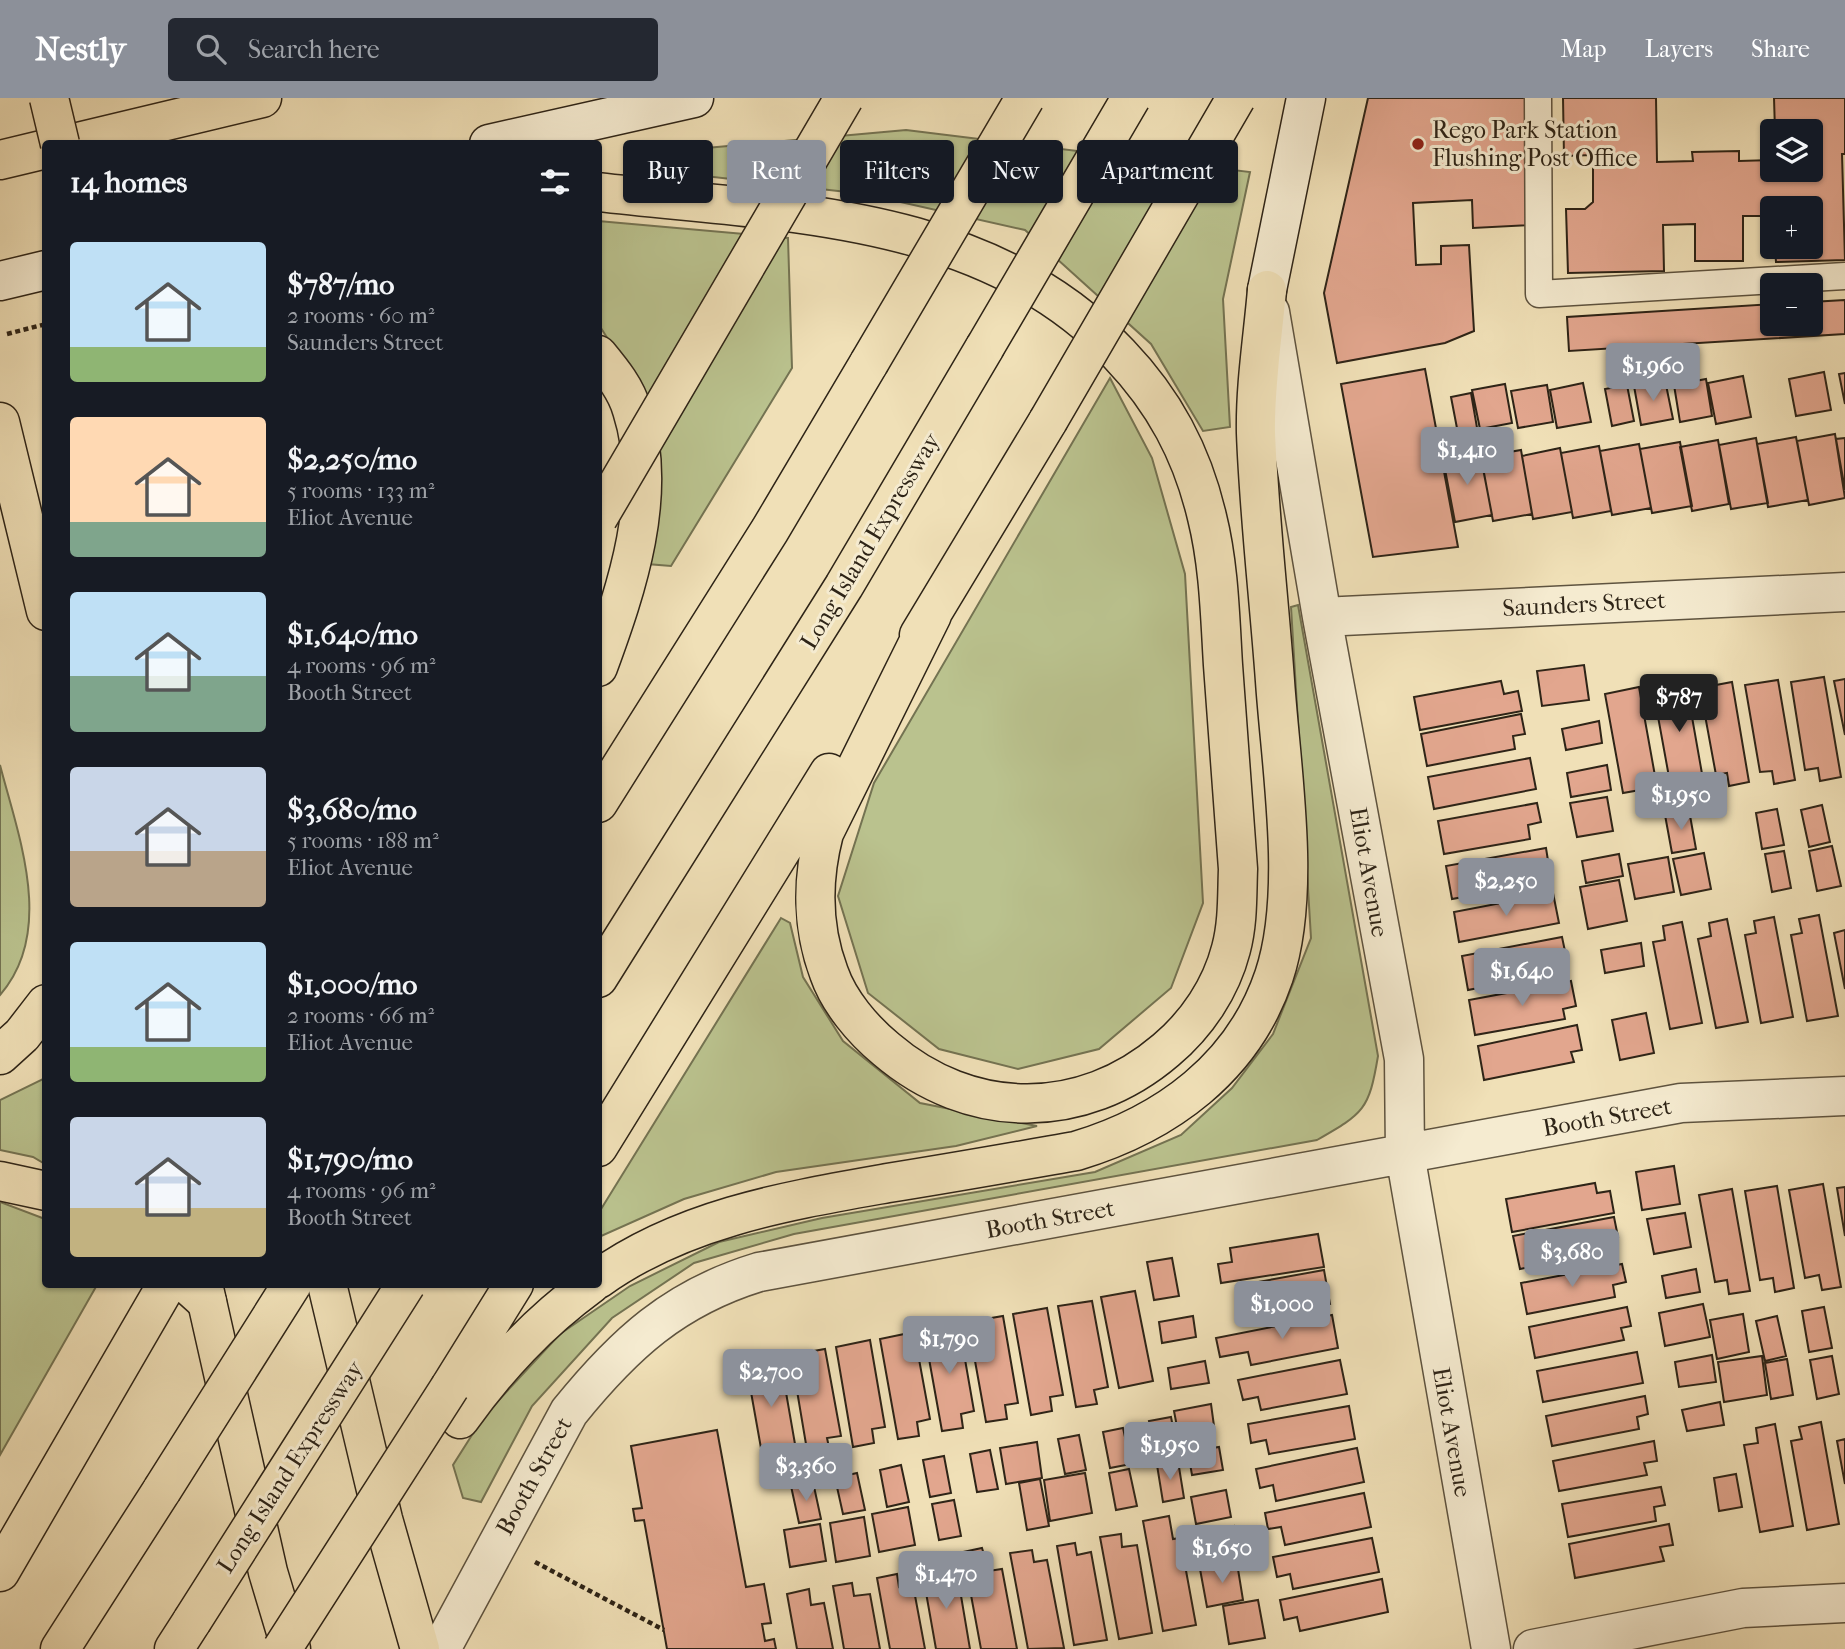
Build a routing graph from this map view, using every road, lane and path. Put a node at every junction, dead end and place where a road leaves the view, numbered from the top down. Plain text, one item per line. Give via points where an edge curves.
1 (49, 98) edge
2 (262, 98) edge
3 (694, 98) edge
4 (844, 98) edge
5 (1025, 98) edge
6 (1131, 98) edge
7 (1237, 98) edge
8 (1306, 98) edge
9 (1538, 98) edge
10 (59, 140) edge
11 (87, 140) edge
12 (507, 140) edge
13 (42, 150) edge
14 (0, 160) edge
15 (602, 192) edge
16 (42, 271) edge
17 (1845, 276) edge
18 (0, 281) edge
19 (1267, 290) junction
20 (42, 325) edge
21 (7, 334) dead end
22 (602, 360) edge
23 (0, 422) edge
24 (11, 506) edge
25 (602, 510) edge
26 (1845, 592) edge
27 (42, 599) edge
28 (932, 615) junction
29 (1322, 617) junction
30 (602, 656) edge
31 (602, 797) edge
32 (602, 972) edge
33 (42, 1009) edge
34 (0, 1055) edge
35 (1845, 1096) edge
36 (602, 1141) edge
37 (1405, 1154) junction
38 (0, 1181) edge
39 (42, 1191) edge
40 (602, 1277) edge
41 (136, 1288) edge
42 (164, 1288) edge
43 (289, 1288) edge
44 (328, 1288) edge
45 (403, 1288) edge
46 (512, 1288) edge
47 (586, 1288) edge
48 (199, 1290) edge
49 (123, 1335) junction
50 (455, 1403) junction
51 (0, 1520) edge
52 (535, 1562) dead end
53 (0, 1572) edge
54 (1845, 1603) edge
55 (664, 1630) dead end
56 (183, 1635) edge
57 (60, 1649) edge
58 (282, 1649) edge
59 (291, 1649) edge
60 (309, 1649) edge
61 (420, 1649) edge
62 (441, 1649) edge
63 (1491, 1649) edge
64 (1533, 1649) edge

1 - 10 main road, bridge
2 - 11 main road
3 - 12 street
4 - 25 main road, bridge
5 - 31 main road, bridge via 770,530
6 - 32 main road, Long Island Expressway, bridge via 844,586
7 - 28 main road, bridge
8 - 19 street, Eliot Avenue
9 - 17 lane via 1539,294
13 - 14 main road
15 - 28 main road via 867,224 973,255 1045,291 1102,336 1160,401 1179,435 1194,471 1215,559 1238,869 1237,912 1232,947 1219,983 1199,1015 1151,1063 1086,1097 1045,1104 1005,1102 963,1095 929,1079 870,1035 830,976 818,939 816,863 824,833
16 - 18 street
19 - 29 street, Eliot Avenue
19 - 40 main road via 1256,430 1287,898 1274,975 1255,1017 1207,1082 1158,1117 1111,1140 1076,1151 770,1205 678,1234
20 - 21 path
22 - 30 main road via 632,408 641,471 632,559
23 - 24 main road
24 - 27 main road
26 - 29 street, Saunders Street
28 - 36 main road
29 - 37 street, Eliot Avenue via 1404,1059
33 - 34 main road
35 - 37 street, Booth Street via 1681,1103
37 - 62 street, Booth Street via 759,1272 720,1284 649,1327 569,1412
37 - 63 street, Eliot Avenue
38 - 39 main road
41 - 49 main road
42 - 49 main road
43 - 57 main road, bridge
44 - 61 main road via 383,1519
45 - 56 main road, Long Island Expressway, bridge
46 - 50 main road
47 - 50 main road
48 - 59 main road
49 - 51 main road
49 - 53 main road
50 - 58 main road, bridge
50 - 60 main road
52 - 55 path
54 - 64 street via 1743,1608

